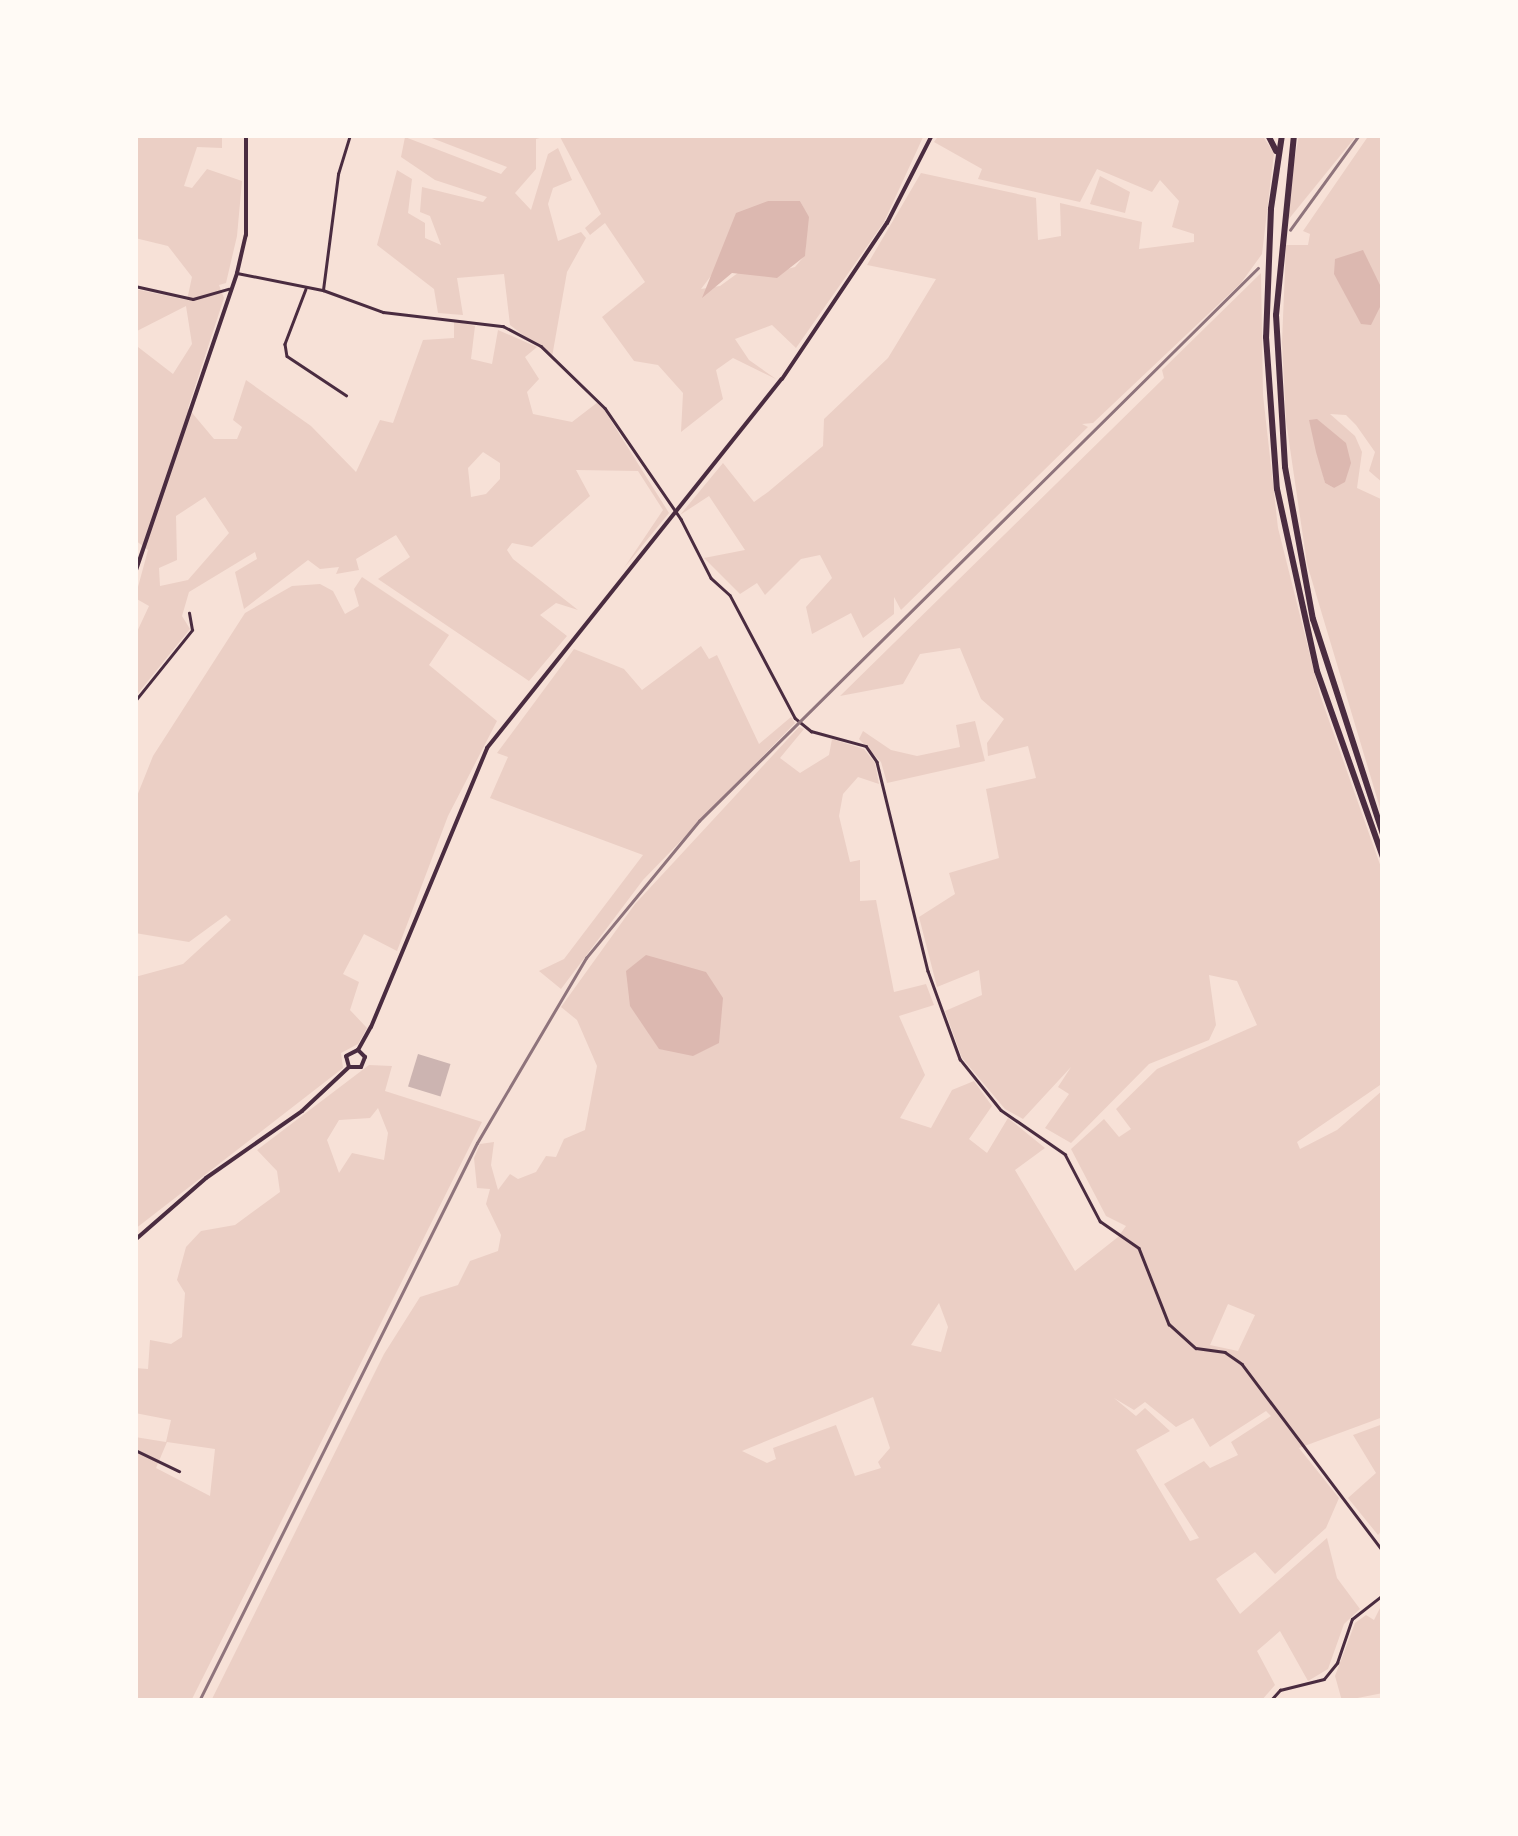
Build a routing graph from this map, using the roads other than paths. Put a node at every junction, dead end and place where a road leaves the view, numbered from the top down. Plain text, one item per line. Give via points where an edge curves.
1 (246, 135) edge
2 (350, 135) edge
3 (932, 135) edge
4 (1268, 135) edge
5 (1282, 135) edge
6 (1294, 135) edge
7 (1277, 167) junction
8 (237, 273) junction
9 (135, 286) edge
10 (306, 287) junction
11 (230, 290) junction
12 (323, 290) junction
13 (346, 394) dead end
14 (675, 512) junction
15 (135, 573) edge
16 (189, 613) dead end
17 (135, 701) edge
18 (1383, 834) edge
19 (1383, 857) edge
20 (358, 1050) junction
21 (349, 1067) junction
22 (135, 1240) edge
23 (135, 1450) edge
24 (179, 1472) dead end
25 (1383, 1551) edge
26 (1383, 1595) edge
27 (1270, 1701) edge

1 - 8 main road via 246,235
2 - 12 street via 338,174
3 - 14 main road via 849,282 751,420
4 - 7 highway
5 - 7 highway
6 - 18 highway via 1276,315 1285,467 1314,619
7 - 19 highway via 1266,337 1278,489 1317,671
8 - 10 street
8 - 11 main road
9 - 11 street via 193,299
10 - 12 street
10 - 13 street via 285,344 287,356
11 - 15 main road
12 - 14 street via 383,312 498,325 528,337 605,408
14 - 20 main road via 487,748
14 - 25 street via 710,578 745,619 795,718 811,730 866,746 877,762 928,970 960,1059 1002,1110 1065,1154 1100,1221 1139,1248 1169,1324 1196,1348 1225,1352 1242,1364
16 - 17 street via 192,630
20 - 21 main road via 346,1056
20 - 21 main road via 364,1064
21 - 22 main road via 302,1112 206,1178
23 - 24 street
26 - 27 street via 1352,1619 1324,1679 1280,1690

